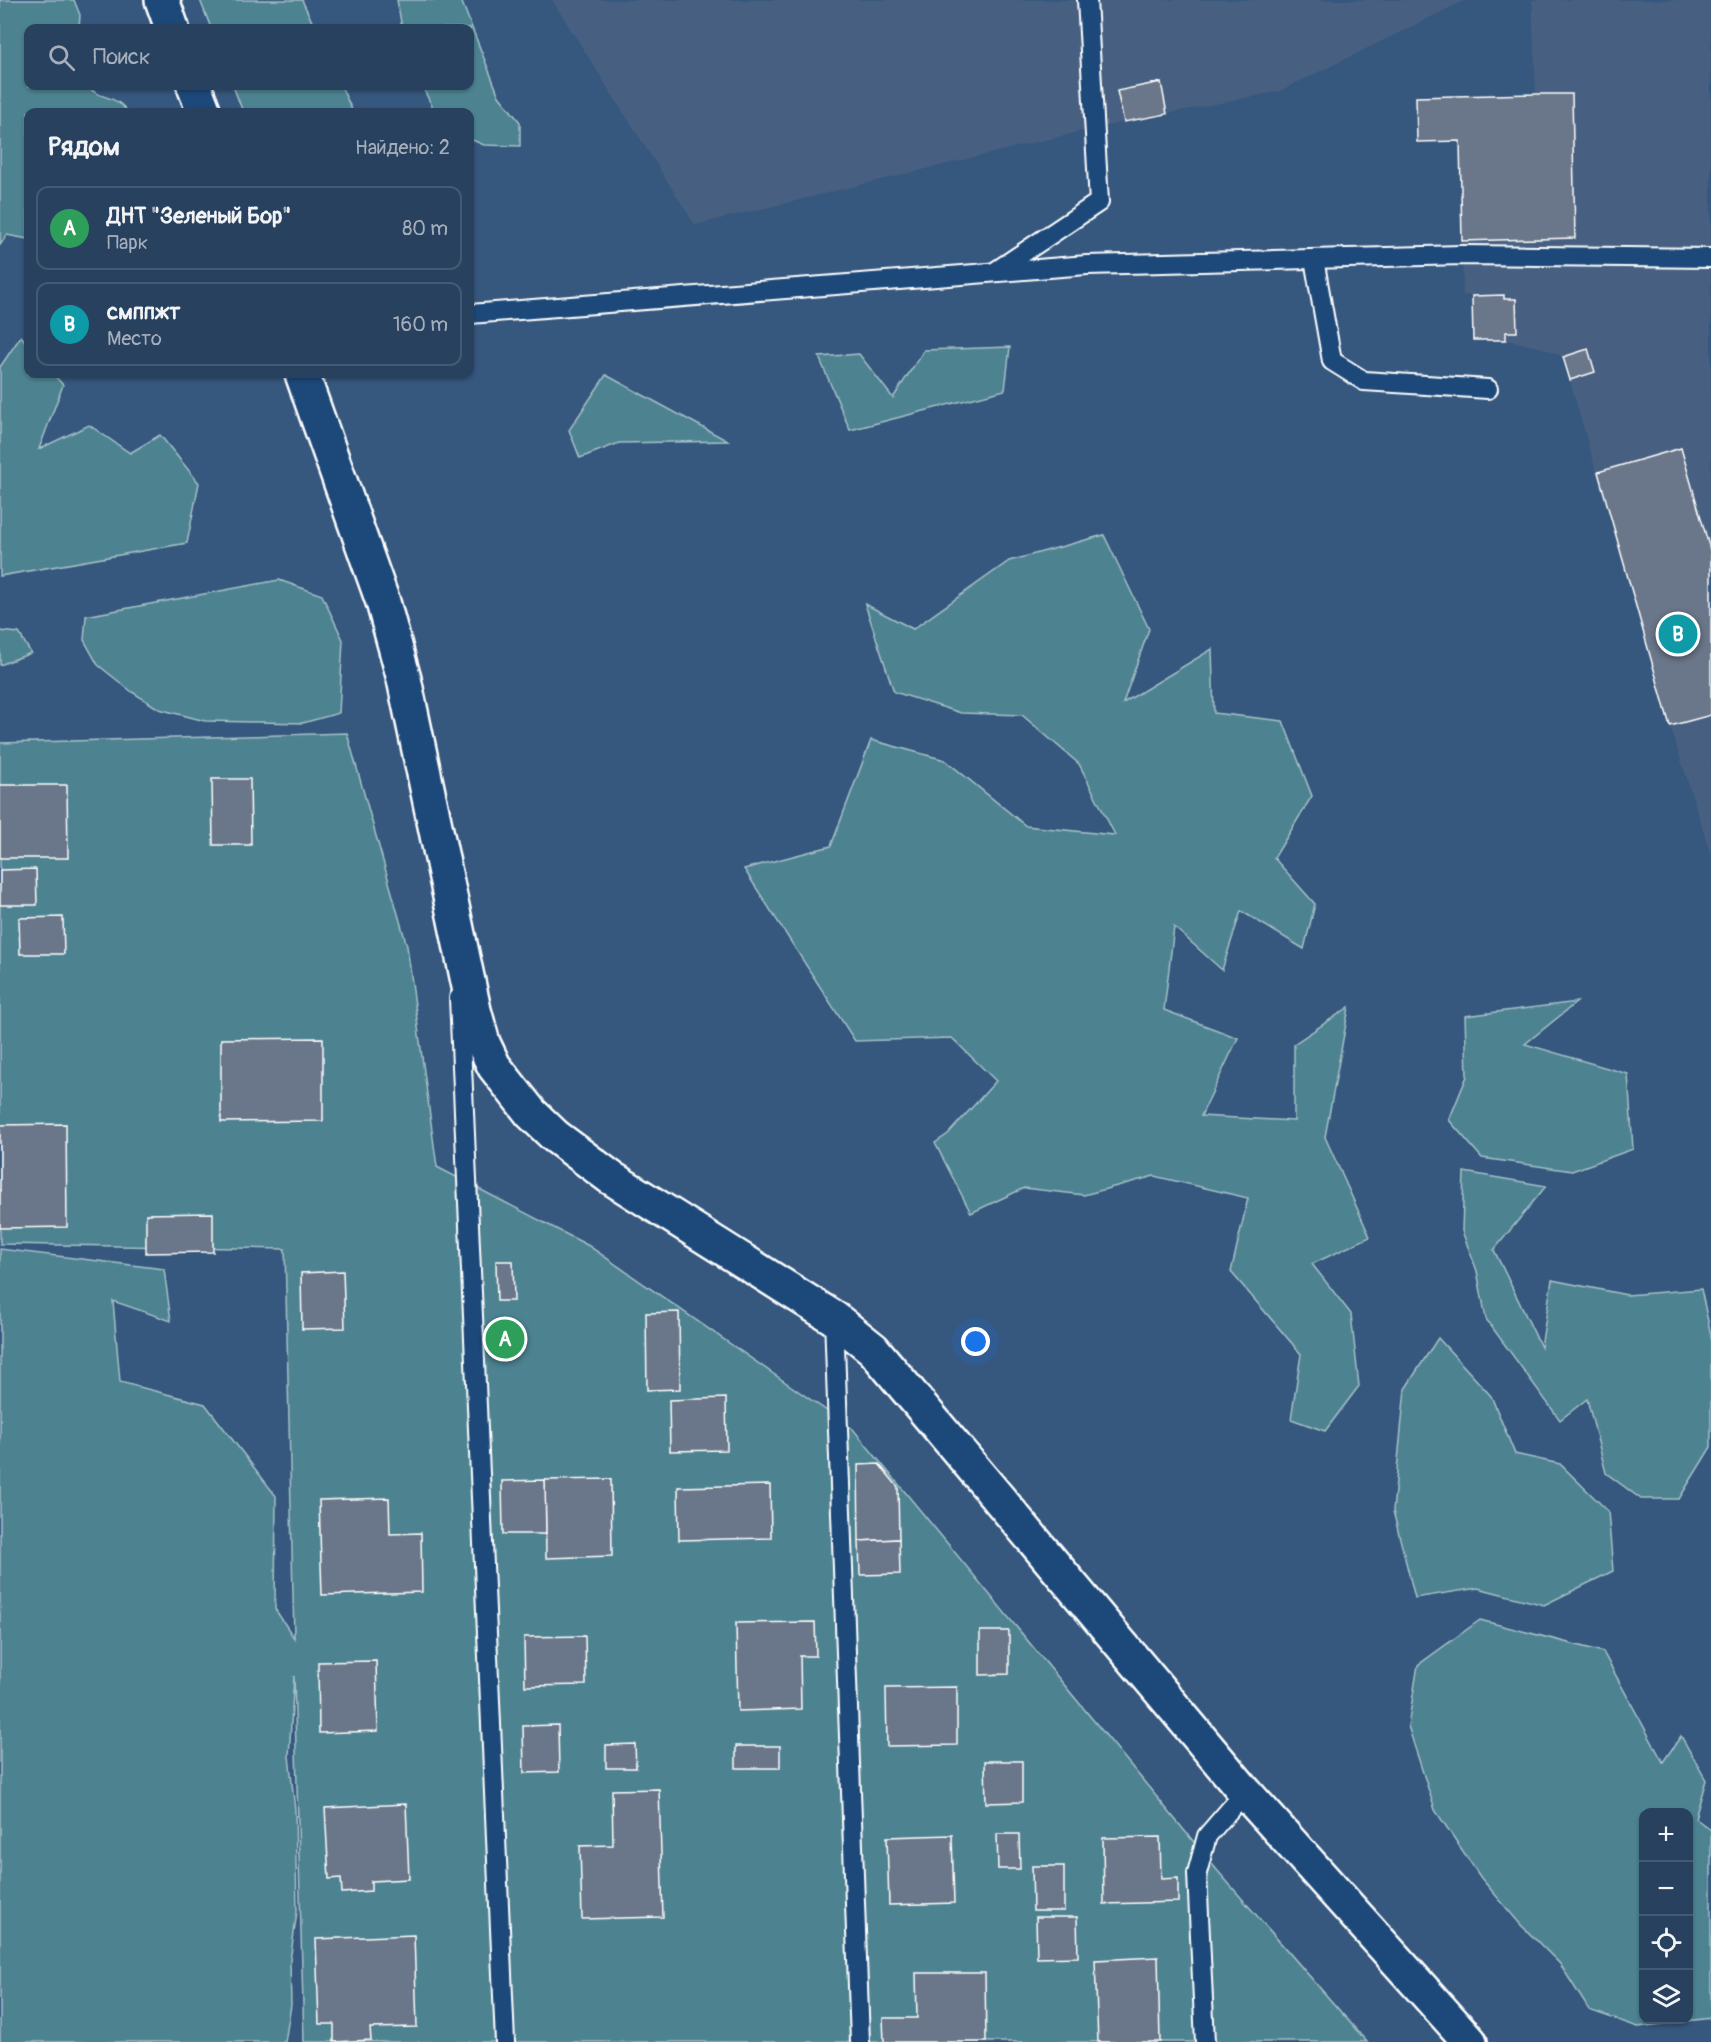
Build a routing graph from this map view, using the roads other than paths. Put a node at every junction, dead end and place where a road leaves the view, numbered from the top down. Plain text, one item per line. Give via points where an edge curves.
1 (162, 0) edge
2 (1087, 0) edge
3 (171, 24) edge
4 (196, 90) edge
5 (202, 108) edge
6 (1711, 258) edge
7 (1314, 259) junction
8 (994, 272) junction
9 (474, 314) edge
10 (303, 378) edge
11 (1488, 389) dead end
12 (456, 931) junction
13 (834, 1318) junction
14 (1245, 1792) junction
15 (505, 2042) edge
16 (860, 2042) edge
17 (1205, 2042) edge
18 (1470, 2042) edge

1 - 3 street
2 - 8 lane via 1100,202
4 - 5 street
6 - 7 lane via 1462,255
7 - 8 lane via 1087,265
7 - 11 lane via 1332,361 1364,381
8 - 9 lane
10 - 12 street via 383,602 404,679
12 - 13 street via 483,1043 495,1066 531,1113 610,1177
12 - 15 lane
13 - 14 street via 873,1349 918,1400
13 - 16 lane
14 - 17 lane via 1207,1836 1197,1873
14 - 18 street

